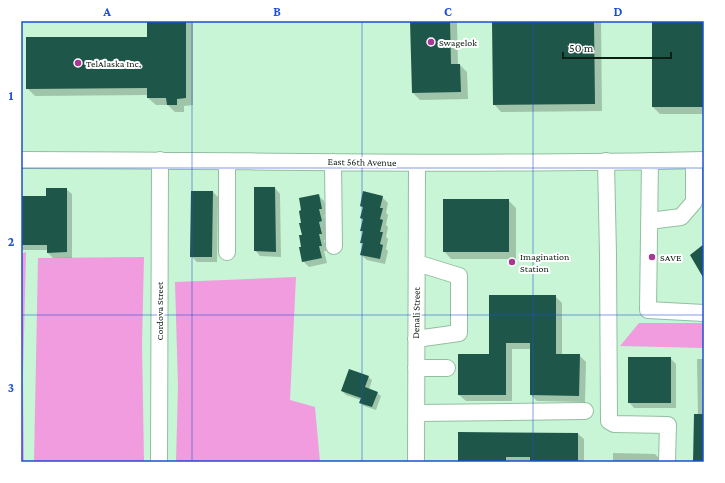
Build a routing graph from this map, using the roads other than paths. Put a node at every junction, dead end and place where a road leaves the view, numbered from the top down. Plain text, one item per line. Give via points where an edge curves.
1 (21, 160) edge
2 (160, 160) junction
3 (227, 161) junction
4 (606, 161) junction
5 (650, 161) junction
6 (699, 161) edge
7 (333, 162) junction
8 (416, 163) junction
9 (649, 221) junction
10 (334, 246) dead end
11 (227, 252) dead end
12 (417, 263) junction
13 (704, 313) edge
14 (416, 340) junction
15 (416, 368) junction
16 (447, 368) dead end
17 (585, 411) dead end
18 (416, 413) junction
19 (159, 462) edge
20 (416, 462) edge
21 (667, 462) edge

1 - 2 street, East 56th Avenue
2 - 3 street, East 56th Avenue
2 - 19 street, Cordova Street
3 - 7 street, East 56th Avenue
3 - 11 street
4 - 5 street, East 56th Avenue
4 - 8 street, East 56th Avenue
4 - 21 street via 609,421 614,424 668,425
5 - 6 street, East 56th Avenue
5 - 9 street
6 - 9 street via 694,202 681,217
7 - 8 street, East 56th Avenue
7 - 10 street
8 - 12 street, Denali Street
9 - 13 street via 648,310
12 - 14 street, Denali Street
12 - 14 street via 459,276 459,333
14 - 15 street, Denali Street
15 - 16 street
15 - 18 street, Denali Street
17 - 18 street
18 - 20 street, Denali Street

